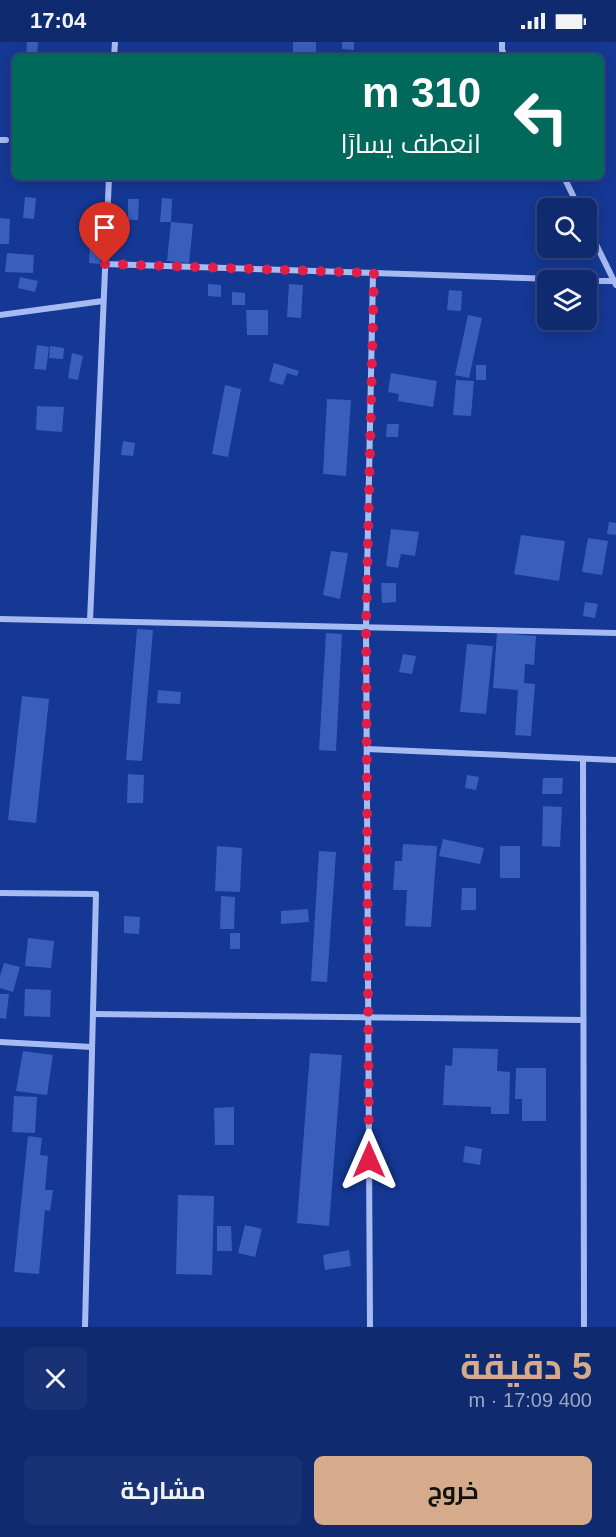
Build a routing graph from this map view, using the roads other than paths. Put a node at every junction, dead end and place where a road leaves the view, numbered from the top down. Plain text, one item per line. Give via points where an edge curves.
1 (109, 180) edge
2 (565, 180) edge
3 (574, 198) edge
4 (597, 246) edge
5 (105, 264) junction
6 (374, 273) junction
7 (537, 278) edge
8 (597, 281) edge
9 (615, 283) edge
10 (103, 301) junction
11 (0, 315) edge
12 (0, 619) edge
13 (90, 621) junction
14 (366, 628) junction
15 (616, 633) edge
16 (367, 749) junction
17 (583, 759) junction
18 (616, 759) edge
19 (0, 893) edge
20 (93, 1014) junction
21 (369, 1017) junction
22 (583, 1020) junction
23 (0, 1042) edge
24 (92, 1047) junction
25 (85, 1327) edge
26 (370, 1327) edge
27 (584, 1327) edge

1 - 5 street
2 - 3 street
4 - 9 street
5 - 6 street
5 - 10 street
6 - 7 street
6 - 14 street
8 - 9 street
10 - 11 street
10 - 13 street
12 - 13 street
13 - 14 street
14 - 15 street
14 - 16 street
16 - 17 street
16 - 21 street
17 - 18 street
17 - 22 street
19 - 20 street via 96,894
20 - 21 street
20 - 24 street
21 - 22 street
21 - 26 street
22 - 27 street
23 - 24 street
24 - 25 street

